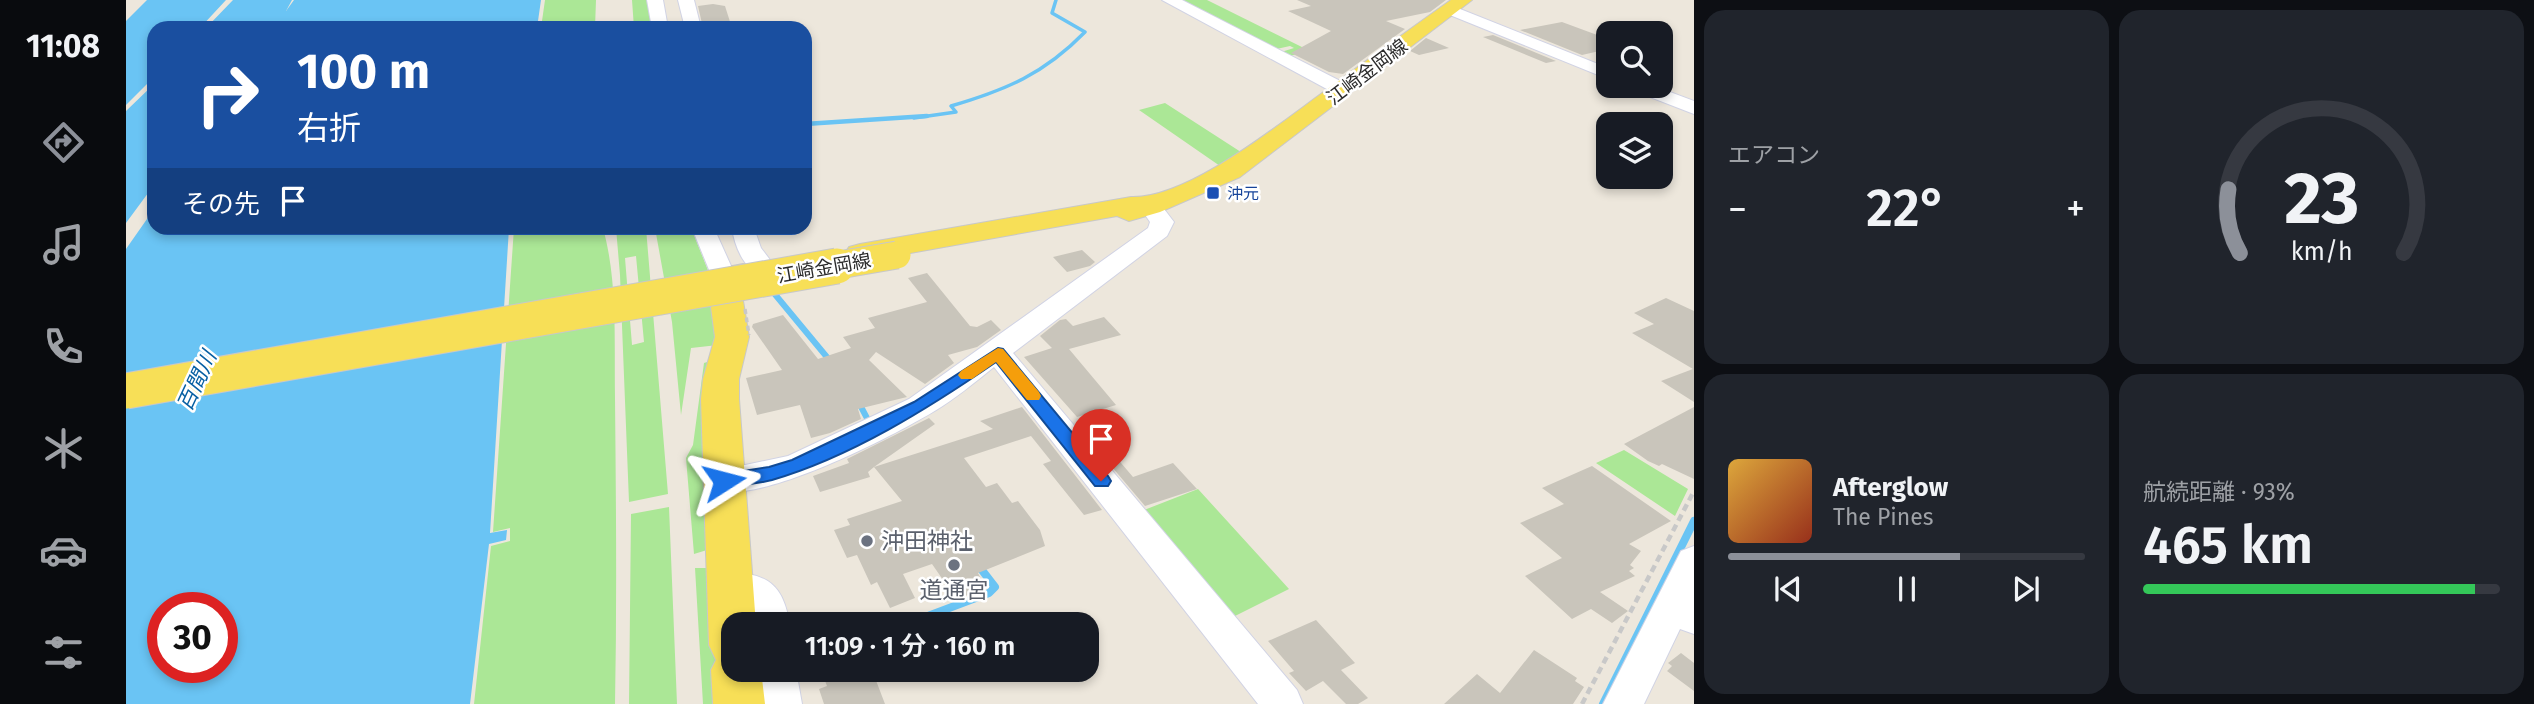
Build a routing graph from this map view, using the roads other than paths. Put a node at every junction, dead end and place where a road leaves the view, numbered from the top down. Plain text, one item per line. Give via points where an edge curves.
1 (655, 0) edge
2 (686, 0) edge
3 (1170, 0) edge
4 (1449, 5) edge
5 (659, 21) edge
6 (692, 21) edge
7 (1596, 69) edge
8 (1343, 90) junction
9 (1669, 98) edge
10 (1694, 108) edge
11 (1138, 209) junction
12 (706, 235) edge
13 (745, 235) edge
14 (765, 269) junction
15 (732, 291) junction
16 (998, 353) junction
17 (126, 391) edge
18 (724, 481) junction
19 (1694, 561) edge
20 (728, 590) junction
21 (1684, 610) edge
22 (730, 612) edge
23 (769, 612) edge
24 (737, 682) edge
25 (778, 682) edge
26 (739, 704) edge
27 (782, 704) edge
28 (1283, 704) edge
29 (1623, 704) edge

1 - 5 street
2 - 6 street
3 - 8 street
4 - 7 street
4 - 8 main road, 江崎金岡線
8 - 11 main road, 江崎金岡線 via 1231,171
9 - 10 street
11 - 14 main road via 1131,205
11 - 15 main road via 1108,228
11 - 16 street via 1143,242
11 - 17 main road, 江崎金岡線, bridge via 897,256
12 - 15 street
13 - 14 street via 749,250
14 - 15 main road
15 - 18 main road via 732,337 720,399
16 - 18 street via 920,406 799,464
16 - 28 street
18 - 20 main road
19 - 21 street
20 - 22 main road
20 - 23 street via 753,588 768,603
21 - 29 street
24 - 26 main road
25 - 27 street

